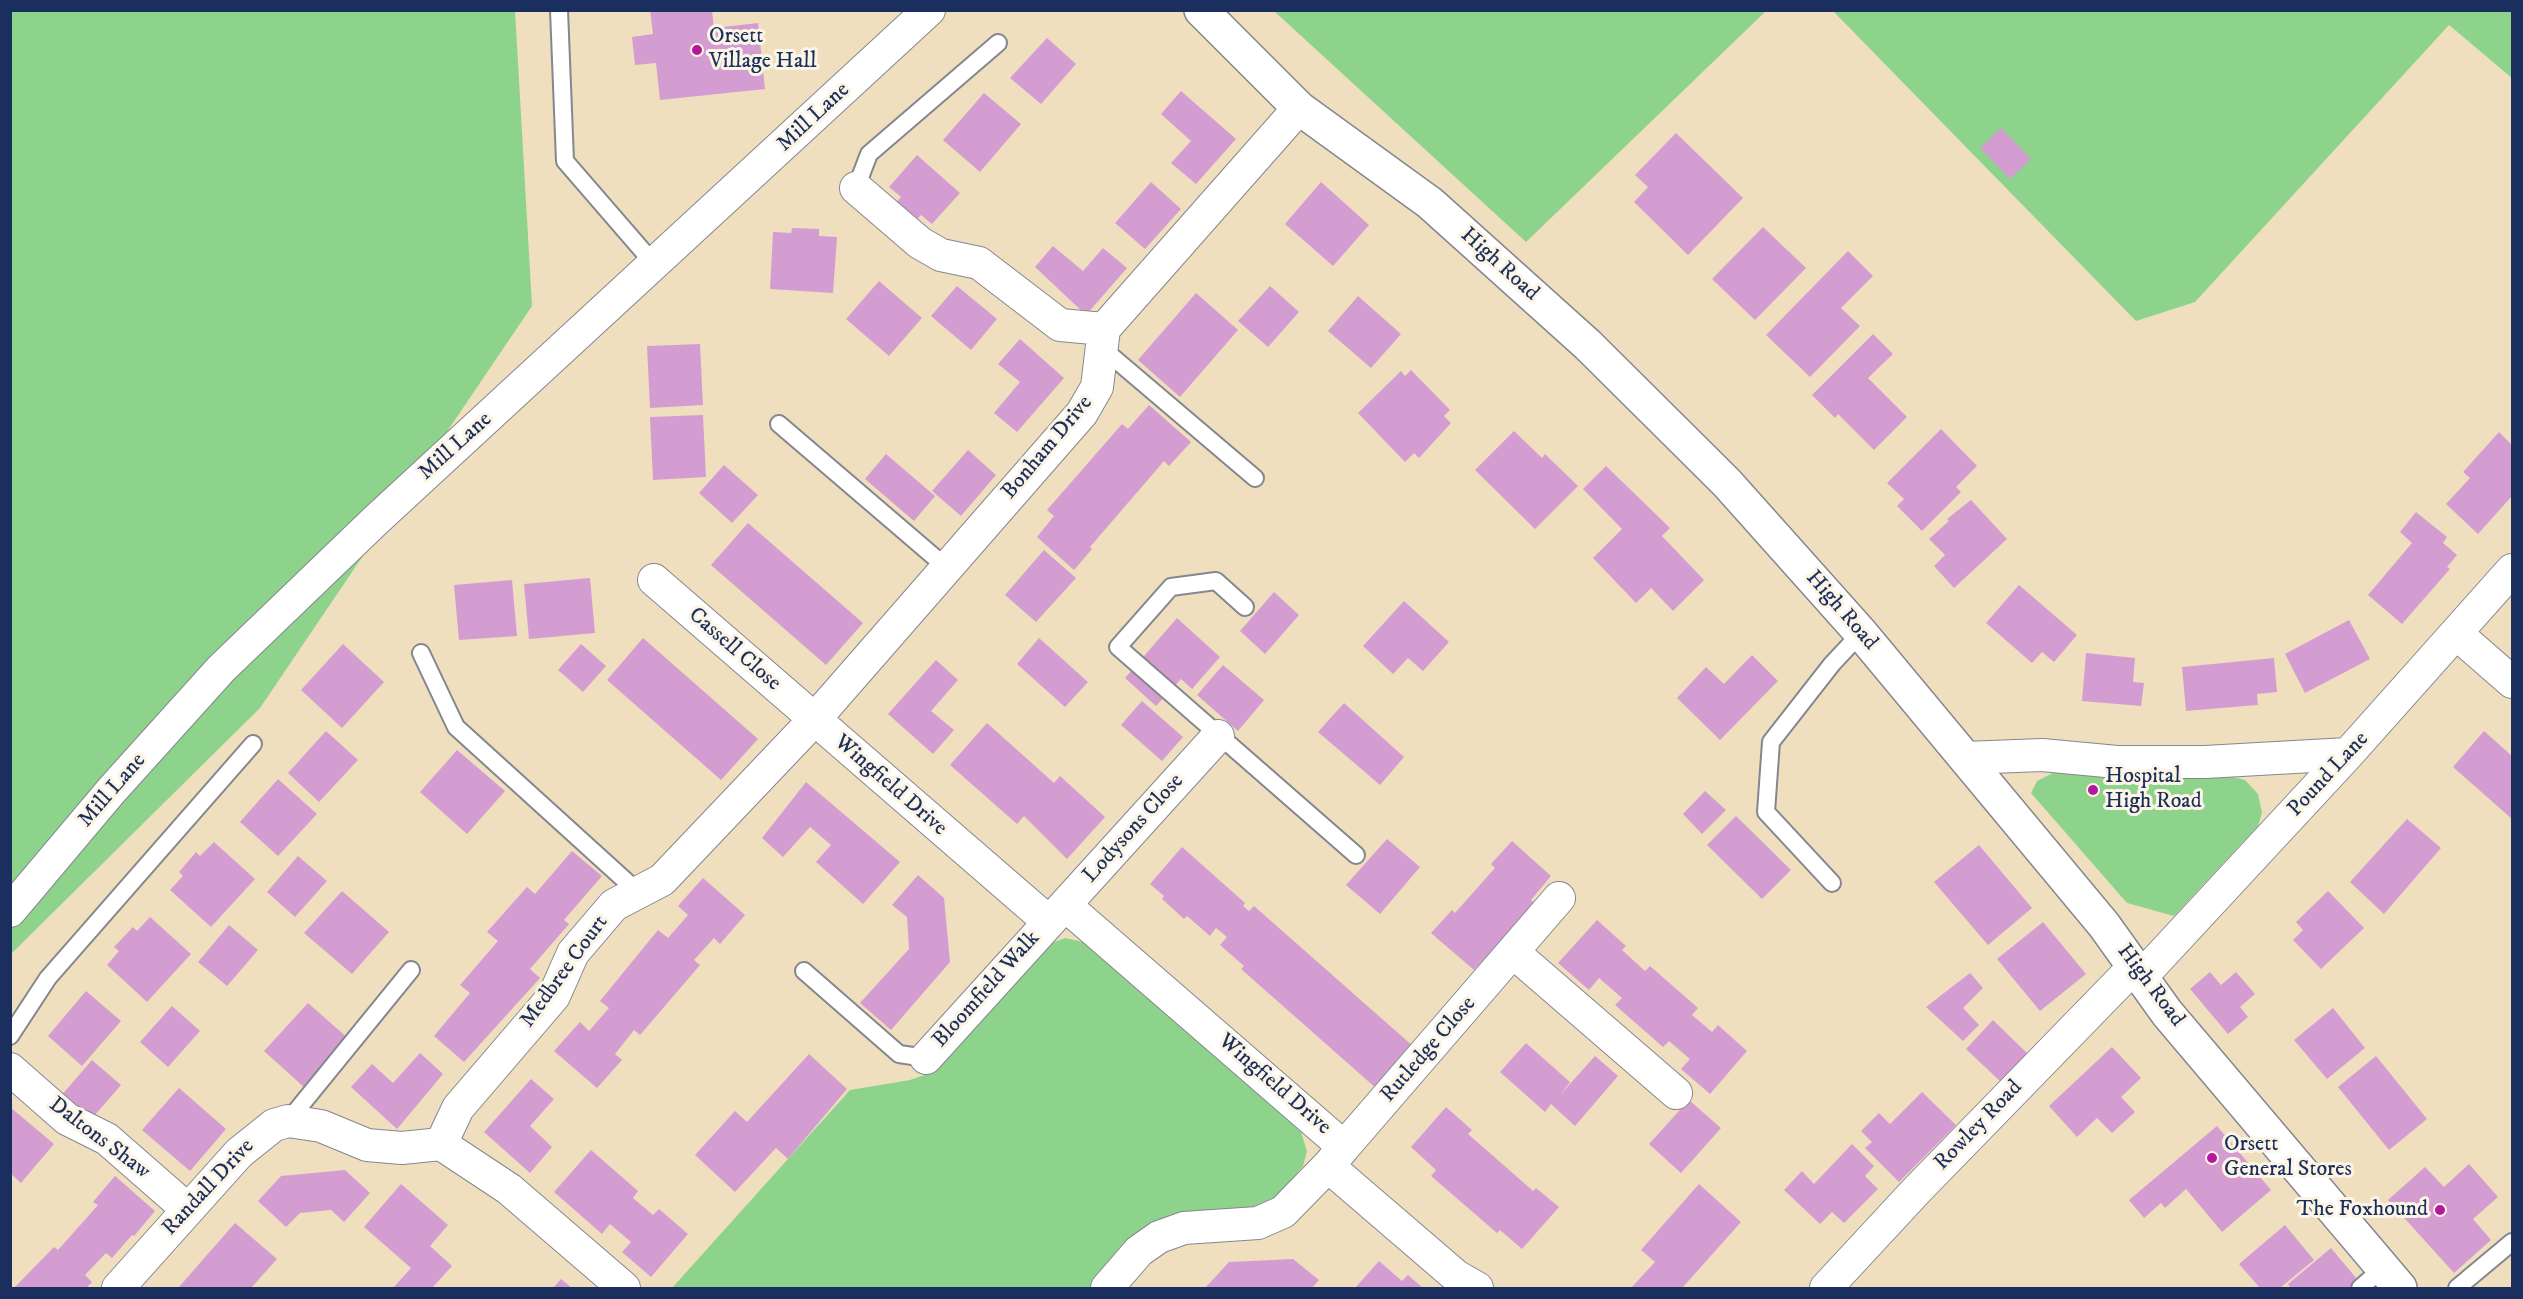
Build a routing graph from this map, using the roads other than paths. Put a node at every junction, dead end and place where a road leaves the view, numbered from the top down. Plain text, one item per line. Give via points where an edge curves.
1 (559, 10) edge
2 (930, 10) edge
3 (1201, 10) edge
4 (998, 43) dead end
5 (1299, 108) junction
6 (856, 188) joint
7 (655, 265) junction
8 (1103, 339) junction
9 (779, 424) dead end
10 (1256, 478) dead end
11 (946, 567) junction
12 (2512, 570) edge
13 (654, 580) dead end
14 (1245, 607) dead end
15 (1861, 633) junction
16 (2457, 634) junction
17 (421, 653) dead end
18 (2512, 682) edge
19 (814, 720) junction
20 (1218, 736) junction
21 (253, 744) dead end
22 (2348, 754) junction
23 (1965, 758) junction
24 (1356, 855) dead end
25 (1832, 883) dead end
26 (639, 893) junction
27 (1558, 898) dead end
28 (10, 911) edge
29 (1057, 913) junction
30 (1514, 953) junction
31 (411, 970) dead end
32 (804, 971) dead end
33 (2138, 971) junction
34 (10, 1036) edge
35 (926, 1058) joint
36 (10, 1069) edge
37 (1676, 1093) dead end
38 (288, 1121) junction
39 (441, 1144) junction
40 (1336, 1156) junction
41 (187, 1209) junction
42 (2512, 1242) edge
43 (2381, 1282) edge
44 (118, 1288) edge
45 (624, 1288) edge
46 (1107, 1288) edge
47 (1477, 1288) edge
48 (1826, 1288) edge
49 (2457, 1288) edge

1 - 7 lane via 565,160
2 - 7 street, Mill Lane
3 - 5 main road, High Road
4 - 6 lane via 869,154
5 - 8 street
5 - 15 main road, High Road via 1430,203 1588,345 1727,483
6 - 8 street via 920,243 941,255 979,263 1060,325
7 - 28 street, Mill Lane via 375,521 221,669
8 - 10 lane
8 - 11 street, Bonham Drive via 1097,387 1082,413
9 - 11 lane
11 - 19 street, Bonham Drive
12 - 16 street, Pound Lane
13 - 19 street, Cassell Close
14 - 20 lane via 1216,581 1171,587 1118,647
15 - 23 main road, High Road
15 - 25 lane via 1771,742 1766,812
16 - 18 street
16 - 22 street, Pound Lane
17 - 26 lane via 456,727
19 - 26 street, Medbree Court via 662,880
19 - 29 street, Wingfield Drive
20 - 24 lane
20 - 29 street, Lodysons Close
21 - 34 lane via 48,978
22 - 23 street via 2205,762 2117,762 2042,755
22 - 33 street, Pound Lane
23 - 33 main road, High Road
26 - 39 street, Medbree Court via 614,904 573,953 554,996 458,1108
27 - 30 street, Rutledge Close
29 - 35 street, Bloomfield Walk
29 - 40 street, Wingfield Drive
30 - 37 street
30 - 40 street, Rutledge Close
31 - 38 lane
32 - 35 lane via 899,1054
33 - 43 main road, High Road
33 - 48 street, Rowley Road via 1916,1191
36 - 41 street, Daltons Shaw via 68,1119 107,1139
38 - 39 street via 321,1126 367,1145 402,1148
38 - 41 street, Randall Drive via 259,1134
39 - 45 street via 509,1189
40 - 46 street, Rutledge Close via 1283,1212 1258,1223 1184,1228 1159,1237 1138,1251
40 - 47 street, Wingfield Drive via 1456,1276
41 - 44 street, Randall Drive
42 - 49 lane

